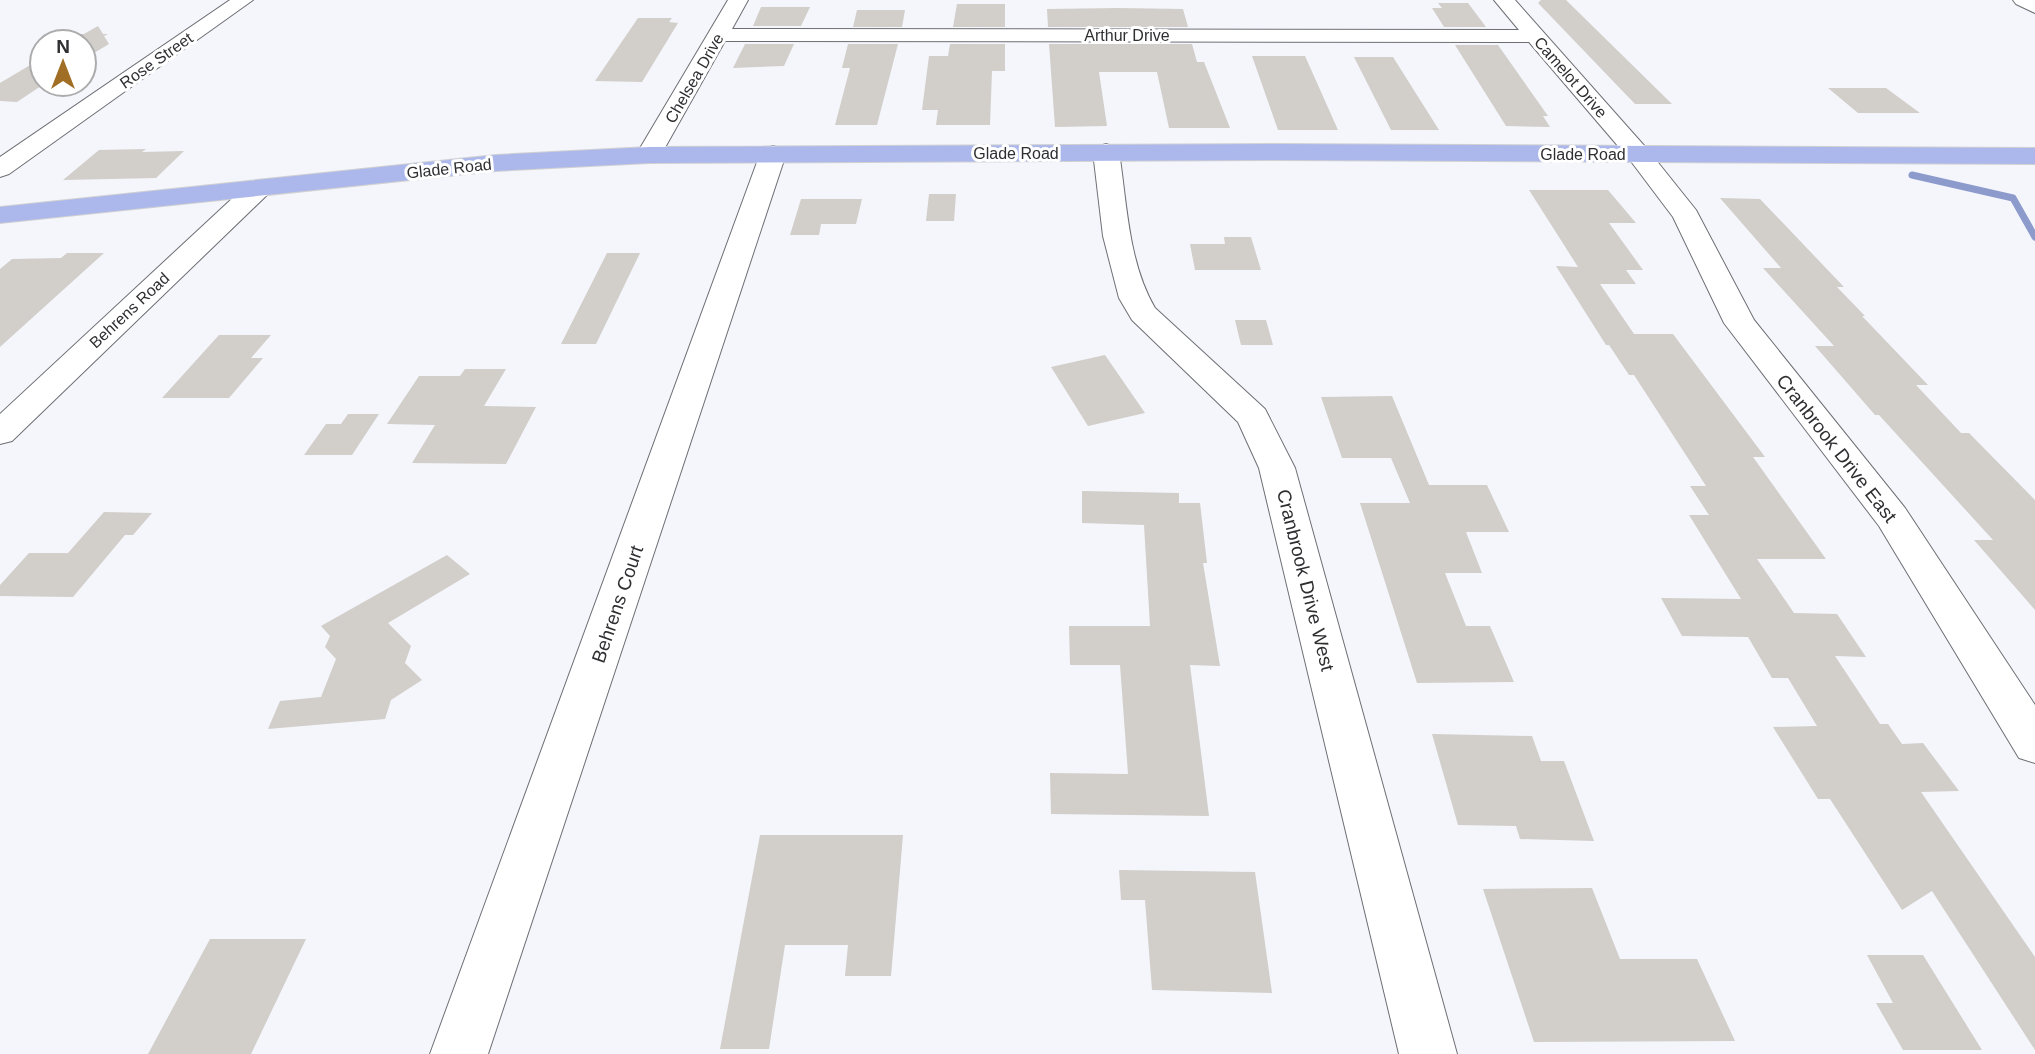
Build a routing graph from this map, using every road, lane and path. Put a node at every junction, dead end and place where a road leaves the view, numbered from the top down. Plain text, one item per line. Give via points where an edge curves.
1 (243, 0) edge
2 (738, 0) edge
3 (1504, 0) edge
4 (2023, 0) edge
5 (2035, 7) edge
6 (719, 35) junction
7 (1536, 36) junction
8 (1106, 152) junction
9 (773, 154) junction
10 (649, 155) junction
11 (1639, 155) junction
12 (2035, 156) edge
13 (0, 169) edge
14 (259, 188) junction
15 (0, 215) edge
16 (0, 433) edge
17 (2035, 744) edge
18 (459, 1054) edge
19 (1428, 1054) edge

1 - 13 street, Rose Street
2 - 6 street, Chelsea Drive
3 - 7 street, Camelot Drive
4 - 5 street
6 - 7 street, Arthur Drive
6 - 10 street, Chelsea Drive
7 - 11 street, Camelot Drive
8 - 9 main road, Glade Road
8 - 11 main road, Glade Road
8 - 19 street, Cranbrook Drive West via 1133,301 1253,418 1278,468
9 - 10 main road, Glade Road
9 - 18 street, Behrens Court
10 - 14 main road, Glade Road via 496,163
11 - 12 main road, Glade Road
11 - 17 street, Cranbrook Drive East via 1686,216 1740,323 1892,517
14 - 15 main road, Glade Road
14 - 16 street, Behrens Road

